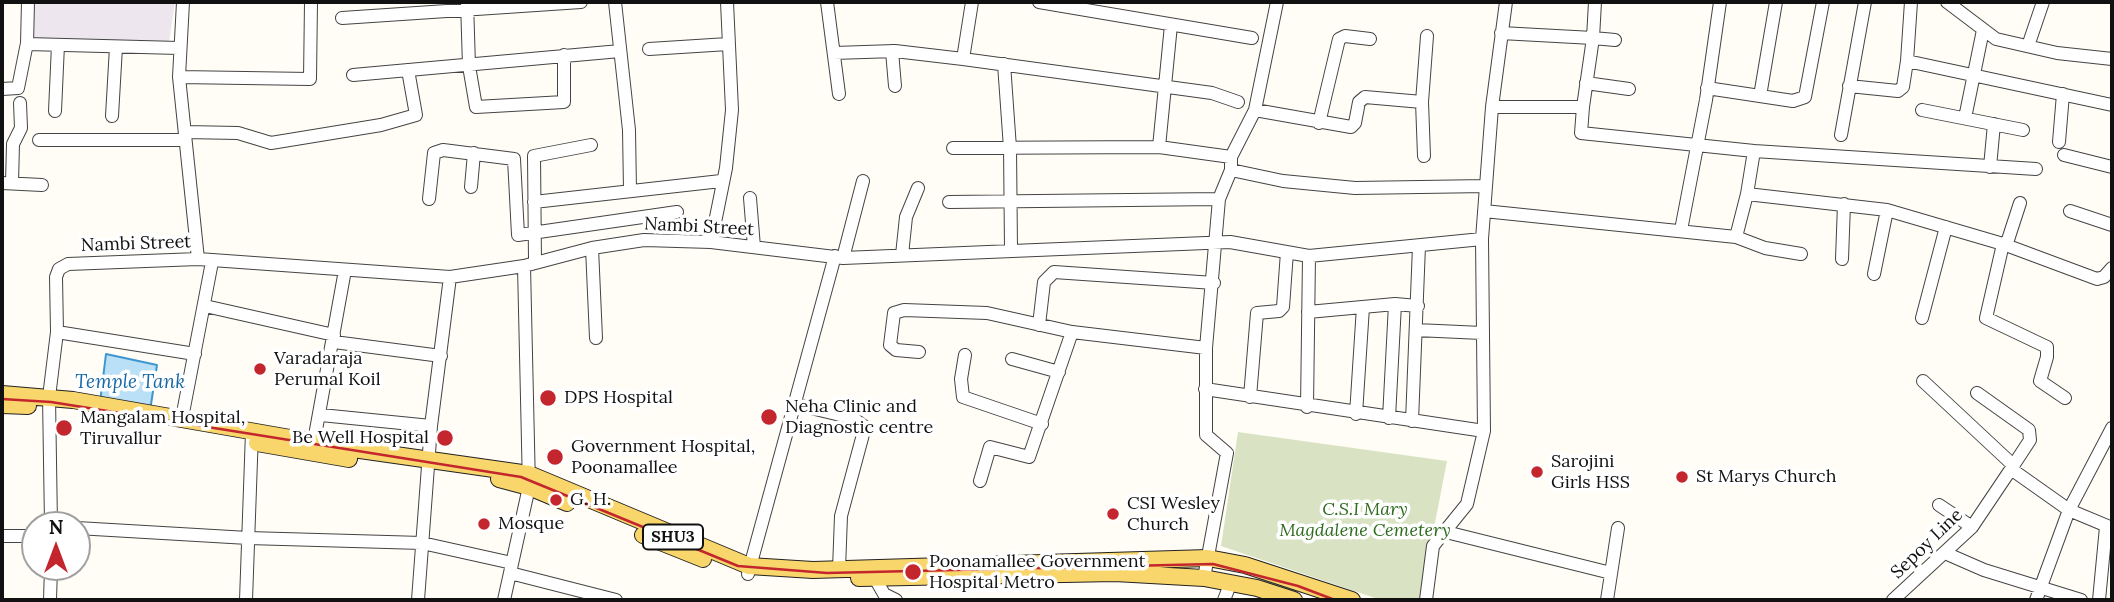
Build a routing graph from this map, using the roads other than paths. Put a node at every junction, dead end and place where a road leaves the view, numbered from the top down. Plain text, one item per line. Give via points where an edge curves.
1 (28, 2) edge
2 (183, 2) edge
3 (310, 2) edge
4 (581, 2) edge
5 (615, 2) edge
6 (727, 2) edge
7 (827, 2) edge
8 (972, 2) edge
9 (1039, 2) edge
10 (1276, 2) edge
11 (1506, 2) edge
12 (1595, 2) edge
13 (1720, 2) edge
14 (1776, 2) edge
15 (1822, 2) edge
16 (1865, 2) edge
17 (1911, 2) edge
18 (1947, 2) edge
19 (2043, 2) edge
20 (467, 5) edge
21 (342, 18) dead end
22 (1171, 25) junction
23 (1983, 30) junction
24 (1501, 33) junction
25 (1427, 36) dead end
26 (1252, 38) dead end
27 (1593, 38) junction
28 (1370, 39) dead end
29 (1615, 40) dead end
30 (27, 43) junction
31 (728, 44) junction
32 (58, 45) junction
33 (2028, 46) junction
34 (116, 47) junction
35 (179, 48) junction
36 (649, 49) dead end
37 (620, 51) junction
38 (892, 51) junction
39 (834, 53) junction
40 (564, 55) junction
41 (963, 59) junction
42 (2112, 59) edge
43 (1907, 61) junction
44 (1004, 64) junction
45 (469, 66) junction
46 (408, 70) junction
47 (353, 75) dead end
48 (1975, 75) junction
49 (179, 77) junction
50 (1586, 83) junction
51 (895, 86) dead end
52 (1164, 86) junction
53 (1849, 86) junction
54 (1707, 88) junction
55 (2, 89) edge
56 (1629, 89) dead end
57 (839, 94) dead end
58 (2063, 94) junction
59 (1760, 96) junction
60 (1238, 102) dead end
61 (1422, 102) junction
62 (20, 103) dead end
63 (2112, 105) edge
64 (1492, 107) junction
65 (1583, 107) junction
66 (1255, 110) junction
67 (1922, 110) dead end
68 (55, 111) dead end
69 (112, 116) dead end
70 (1965, 118) junction
71 (1320, 123) junction
72 (1994, 124) junction
73 (2023, 130) dead end
74 (1842, 135) dead end
75 (185, 136) junction
76 (39, 140) dead end
77 (2059, 142) dead end
78 (592, 145) dead end
79 (1696, 145) junction
80 (1159, 147) junction
81 (953, 148) dead end
82 (1010, 148) junction
83 (1754, 151) junction
84 (474, 153) junction
85 (2064, 155) dead end
86 (1424, 156) dead end
87 (1231, 163) junction
88 (1990, 167) junction
89 (2112, 167) edge
90 (2036, 169) dead end
91 (721, 181) junction
92 (863, 181) dead end
93 (7, 183) edge
94 (42, 185) dead end
95 (1486, 186) junction
96 (471, 187) dead end
97 (918, 188) dead end
98 (629, 190) junction
99 (1747, 194) junction
100 (750, 198) dead end
101 (429, 199) dead end
102 (1219, 199) junction
103 (534, 202) junction
104 (949, 202) dead end
105 (1009, 203) junction
106 (2020, 203) dead end
107 (1844, 204) junction
108 (1888, 210) junction
109 (1484, 211) junction
110 (2070, 211) dead end
111 (677, 212) dead end
112 (2112, 225) edge
113 (1945, 227) junction
114 (1681, 230) junction
115 (535, 233) junction
116 (1736, 237) junction
117 (1482, 239) junction
118 (711, 242) junction
119 (1216, 243) junction
120 (2005, 245) junction
121 (1419, 246) junction
122 (754, 247) junction
123 (592, 248) junction
124 (1011, 249) junction
125 (1287, 252) junction
126 (1801, 254) dead end
127 (902, 255) junction
128 (1309, 256) junction
129 (839, 257) junction
130 (198, 259) junction
131 (1842, 259) dead end
132 (212, 262) junction
133 (530, 264) junction
134 (2112, 267) edge
135 (345, 270) junction
136 (1874, 274) dead end
137 (450, 277) junction
138 (1214, 284) junction
139 (1395, 304) junction
140 (205, 306) junction
141 (1418, 306) junction
142 (1363, 307) junction
143 (1308, 312) junction
144 (1922, 318) dead end
145 (1039, 325) junction
146 (1416, 330) junction
147 (57, 332) junction
148 (1072, 332) junction
149 (1482, 333) junction
150 (334, 338) junction
151 (596, 338) dead end
152 (1206, 348) junction
153 (919, 352) dead end
154 (195, 354) junction
155 (965, 355) dead end
156 (441, 356) junction
157 (1012, 359) dead end
158 (1059, 372) junction
159 (1923, 381) dead end
160 (1205, 389) junction
161 (1977, 393) dead end
162 (2, 394) edge
163 (1250, 397) junction
164 (2065, 398) dead end
165 (50, 401) junction
166 (794, 404) junction
167 (2, 405) edge
168 (1307, 407) junction
169 (1356, 414) junction
170 (321, 415) junction
171 (182, 418) junction
172 (1389, 418) junction
173 (1412, 421) junction
174 (1042, 424) junction
175 (431, 426) junction
176 (2112, 428) edge
177 (1484, 431) junction
178 (251, 437) junction
179 (314, 441) junction
180 (428, 465) junction
181 (2012, 467) junction
182 (529, 480) junction
183 (980, 481) dead end
184 (1939, 505) dead end
185 (2069, 510) junction
186 (51, 511) edge
187 (1972, 527) junction
188 (2109, 527) edge
189 (1618, 528) dead end
190 (91, 529) edge
191 (1446, 532) junction
192 (2, 536) edge
193 (21, 536) edge
194 (248, 538) junction
195 (422, 543) junction
196 (1945, 552) junction
197 (1209, 558) junction
198 (511, 568) junction
199 (839, 569) junction
200 (749, 570) junction
201 (872, 572) junction
202 (1611, 573) junction
203 (1204, 578) junction
204 (51, 581) edge
205 (1231, 582) junction
206 (2040, 587) junction
207 (1901, 599) edge
208 (50, 600) edge
209 (246, 600) edge
210 (418, 600) edge
211 (504, 600) edge
212 (616, 600) edge
213 (896, 600) edge
214 (1224, 600) edge
215 (1294, 600) edge
216 (1352, 600) edge
217 (1426, 600) edge
218 (1606, 600) edge
219 (2036, 600) edge
220 (2081, 600) edge
221 (2099, 600) edge

1 - 30 street
2 - 35 street
3 - 49 street via 310,79
4 - 20 street
5 - 37 street
6 - 31 street
7 - 39 street
8 - 41 street
9 - 22 street
10 - 66 street
11 - 24 street
12 - 27 street
13 - 54 street
14 - 59 street
15 - 59 street via 1805,97 1793,101
16 - 53 street
17 - 43 street
18 - 23 street
19 - 33 street
20 - 21 street
20 - 45 street
22 - 26 street
22 - 52 street
23 - 33 street via 1996,39
23 - 48 street
24 - 27 street
24 - 64 street
25 - 61 street
27 - 29 street
27 - 50 street
28 - 71 street via 1339,39
30 - 32 street
30 - 55 street via 18,88
31 - 36 street
31 - 91 street via 732,110
32 - 34 street
32 - 68 street
33 - 42 street
34 - 35 street
34 - 69 street
35 - 49 street
37 - 40 street
37 - 98 street via 629,130
38 - 39 street
38 - 41 street
38 - 51 street
39 - 57 street
40 - 45 street
40 - 45 street via 565,97 559,104 476,107
41 - 44 street
43 - 48 street
43 - 53 street via 1903,87 1898,91
44 - 52 street
44 - 82 street
45 - 46 street
46 - 47 street
46 - 75 street via 416,115 271,143 238,133
48 - 58 street
48 - 70 street
49 - 75 street
50 - 56 street
50 - 65 street
52 - 60 street
52 - 80 street
53 - 74 street
54 - 59 street
54 - 79 street
58 - 63 street
58 - 77 street
61 - 71 street via 1365,97 1359,102 1354,126
61 - 86 street
62 - 93 street via 20,128
64 - 65 street
64 - 95 street
65 - 79 street via 1581,132
66 - 71 street
66 - 87 street
67 - 70 street
70 - 72 street
72 - 73 street
72 - 88 street
75 - 76 street
75 - 130 street
78 - 103 street via 534,156
79 - 83 street
79 - 114 street
80 - 82 street
80 - 87 street
81 - 82 street
82 - 105 street
83 - 88 street
83 - 99 street
84 - 96 street
84 - 101 street via 435,152
84 - 115 street via 516,162 517,233
85 - 89 street
87 - 95 street via 1283,181 1355,188
87 - 102 street
88 - 90 street
91 - 98 street
91 - 118 street
92 - 129 street
93 - 94 street
95 - 109 street
97 - 127 street via 906,217
98 - 103 street
99 - 107 street
99 - 116 street
100 - 122 street
102 - 105 street
102 - 119 street
103 - 115 street
104 - 105 street
105 - 124 street
106 - 120 street
107 - 108 street
107 - 131 street
108 - 113 street
108 - 136 street
109 - 114 street
109 - 117 street
110 - 112 street
111 - 115 street
113 - 120 street
113 - 144 street
114 - 116 street
115 - 133 street
116 - 126 street
117 - 121 street, Nambi Street
117 - 149 street
118 - 122 street, Nambi Street
118 - 123 street, Nambi Street via 644,240
119 - 124 street, Nambi Street
119 - 125 street, Nambi Street
119 - 138 street
120 - 134 street via 2097,279
120 - 164 street via 1986,318 2047,347 2040,381
121 - 128 street, Nambi Street
121 - 141 street
122 - 129 street, Nambi Street
123 - 133 street, Nambi Street
123 - 151 street
124 - 127 street, Nambi Street
125 - 128 street, Nambi Street
125 - 163 street via 1283,307 1279,312 1257,313
127 - 129 street, Nambi Street
128 - 143 street
129 - 166 street
130 - 132 street, Nambi Street
130 - 147 street, Nambi Street via 83,261 60,269 56,277
132 - 135 street, Nambi Street
132 - 140 street
133 - 137 street, Nambi Street
133 - 182 street
135 - 137 street, Nambi Street
135 - 150 street
137 - 156 street
138 - 145 street via 1054,272 1044,282
138 - 152 street
139 - 141 street
139 - 142 street
139 - 172 street
140 - 150 street
140 - 154 street
141 - 146 street
142 - 143 street
142 - 169 street
143 - 168 street
145 - 148 street
145 - 153 street via 987,313 894,313 890,345
146 - 149 street
146 - 173 street
147 - 154 street
147 - 165 street
148 - 152 street
148 - 158 street
149 - 177 street
150 - 156 street
150 - 170 street
152 - 160 street
154 - 171 street
155 - 174 street via 963,397
156 - 175 street
157 - 158 street
158 - 174 street
159 - 181 street
160 - 163 street
160 - 197 street via 1206,435 1227,453
161 - 181 street, Sepoy Line via 2029,430 2030,440
162 - 165 main road, SHU3
163 - 168 street
165 - 167 main road, SHU3
165 - 171 main road, SHU3
165 - 178 main road, SHU3
165 - 186 street
166 - 199 street via 853,418 865,426 841,516
166 - 200 street
168 - 169 street
169 - 172 street
170 - 175 street
170 - 179 street
171 - 178 main road, SHU3
172 - 173 street
173 - 177 street
174 - 183 street via 1029,457 990,447
175 - 180 street
176 - 185 street
177 - 191 street via 1467,504
178 - 179 main road, SHU3
178 - 180 main road, SHU3
178 - 194 street
179 - 180 main road, SHU3
180 - 182 main road, SHU3
180 - 195 street
181 - 185 street
181 - 187 street, Sepoy Line
182 - 198 street
182 - 200 main road, SHU3
184 - 187 street
185 - 188 street
185 - 206 street
187 - 196 street, Sepoy Line
188 - 221 street
189 - 202 street
190 - 194 street
191 - 202 street
191 - 217 street via 1433,547
192 - 193 street
194 - 195 street
194 - 209 street
195 - 198 street
195 - 210 street
196 - 206 street
196 - 207 street, Sepoy Line
197 - 201 main road, SHU3
197 - 203 street
197 - 216 main road, SHU3
198 - 211 street
198 - 212 street
199 - 200 main road, SHU3
199 - 201 main road, SHU3
200 - 201 main road, SHU3 via 806,580
201 - 203 main road, SHU3
201 - 213 street via 884,594
202 - 218 street
203 - 205 main road, SHU3
204 - 208 street
205 - 214 street
205 - 215 main road, SHU3
206 - 219 street
206 - 220 street

